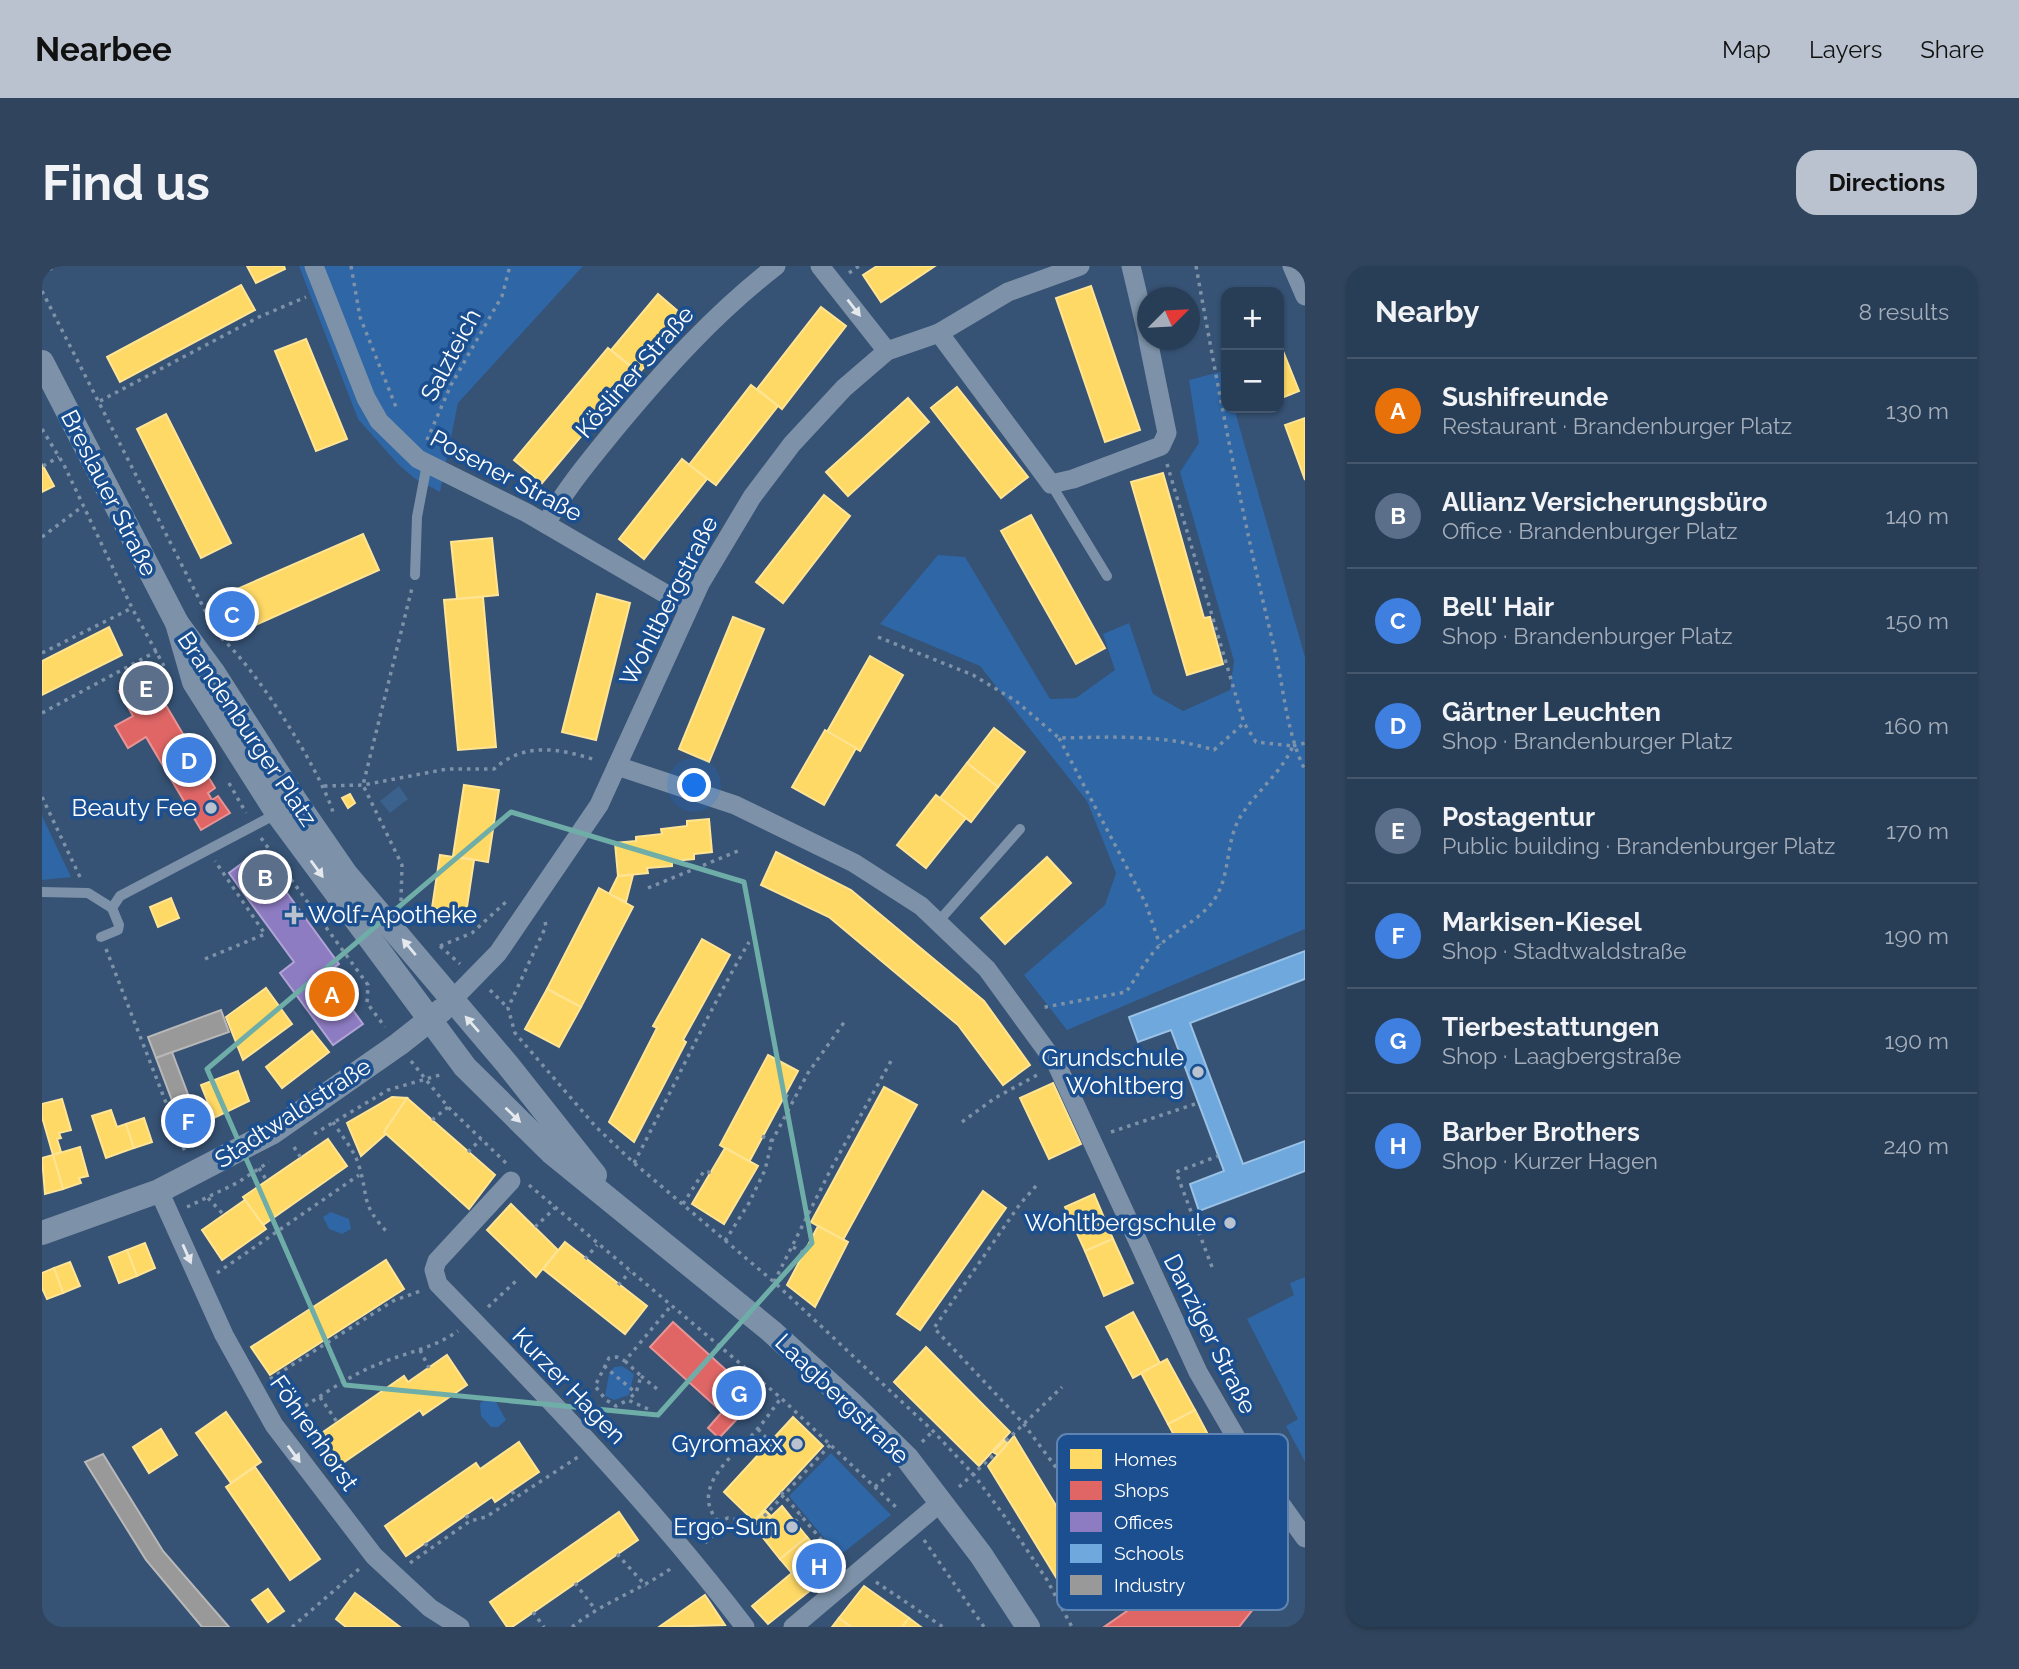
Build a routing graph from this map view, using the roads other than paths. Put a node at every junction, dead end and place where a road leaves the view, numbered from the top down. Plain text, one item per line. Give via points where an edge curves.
1 (314, 266) edge
2 (776, 266) edge
3 (820, 266) edge
4 (1080, 266) edge
5 (1131, 266) edge
6 (1292, 266) edge
7 (1137, 292) edge
8 (1305, 296) edge
9 (939, 333) junction
10 (1150, 350) edge
11 (887, 351) junction
12 (42, 362) edge
13 (423, 462) junction
14 (1051, 484) junction
15 (546, 524) junction
16 (415, 575) road end
17 (1107, 576) dead end
18 (688, 607) junction
19 (177, 624) joint
20 (617, 766) junction
21 (286, 807) junction
22 (1020, 829) dead end
23 (42, 892) edge
24 (112, 908) junction
25 (938, 922) junction
26 (101, 937) road end
27 (452, 1000) junction
28 (430, 1020) junction
29 (515, 1176) road end
30 (159, 1191) junction
31 (619, 1207) junction
32 (42, 1233) edge
33 (1234, 1434) edge
34 (941, 1502) junction
35 (1288, 1514) edge
36 (1305, 1538) edge
37 (460, 1627) edge
38 (745, 1627) edge
39 (793, 1627) edge
40 (1028, 1627) edge

1 - 13 street, Posener Straße via 366,398 379,421
2 - 15 street, Kösliner Straße via 674,358 562,494
3 -> 11 street
4 - 9 street, Wohltbergstraße via 1008,292
5 - 7 street
6 - 8 street
9 - 11 street, Wohltbergstraße
9 - 14 street
10 - 14 street via 1167,433 1161,446
11 - 18 street, Wohltbergstraße via 844,388 792,444 752,497
12 - 19 street, Breslauer Straße
13 - 15 street, Posener Straße
13 - 16 lane
14 - 17 lane
15 - 18 street, Posener Straße
18 - 20 street, Wohltbergstraße
19 - 21 street, Brandenburger Platz via 194,682
20 - 25 street, Danziger Straße via 735,805 805,836 921,906
20 - 27 street, Wohltbergstraße via 599,805 534,904 498,953
21 - 24 lane via 120,896
27 -> 21 street, Brandenburger Platz
21 -> 28 street, Brandenburger Platz
22 - 25 lane
23 - 24 lane via 88,893
24 - 26 lane via 120,925
25 - 33 street, Danziger Straße via 987,969 1057,1065 1198,1372
27 - 28 street, Stadtwaldstraße
31 -> 27 street, Laagbergstraße
28 - 30 street, Stadtwaldstraße via 273,1132
28 -> 31 street, Laagbergstraße via 473,1076 552,1153
29 - 38 street, Kurzer Hagen via 437,1261 438,1284 594,1447 690,1555
30 - 32 street, Stadtwaldstraße
30 -> 37 street, Föhrenhorst via 201,1285 274,1426 374,1556 429,1608
31 - 34 street, Laagbergstraße via 824,1378 907,1458
34 - 39 street
34 - 40 street, Laagbergstraße
35 - 36 street, Danziger Straße

